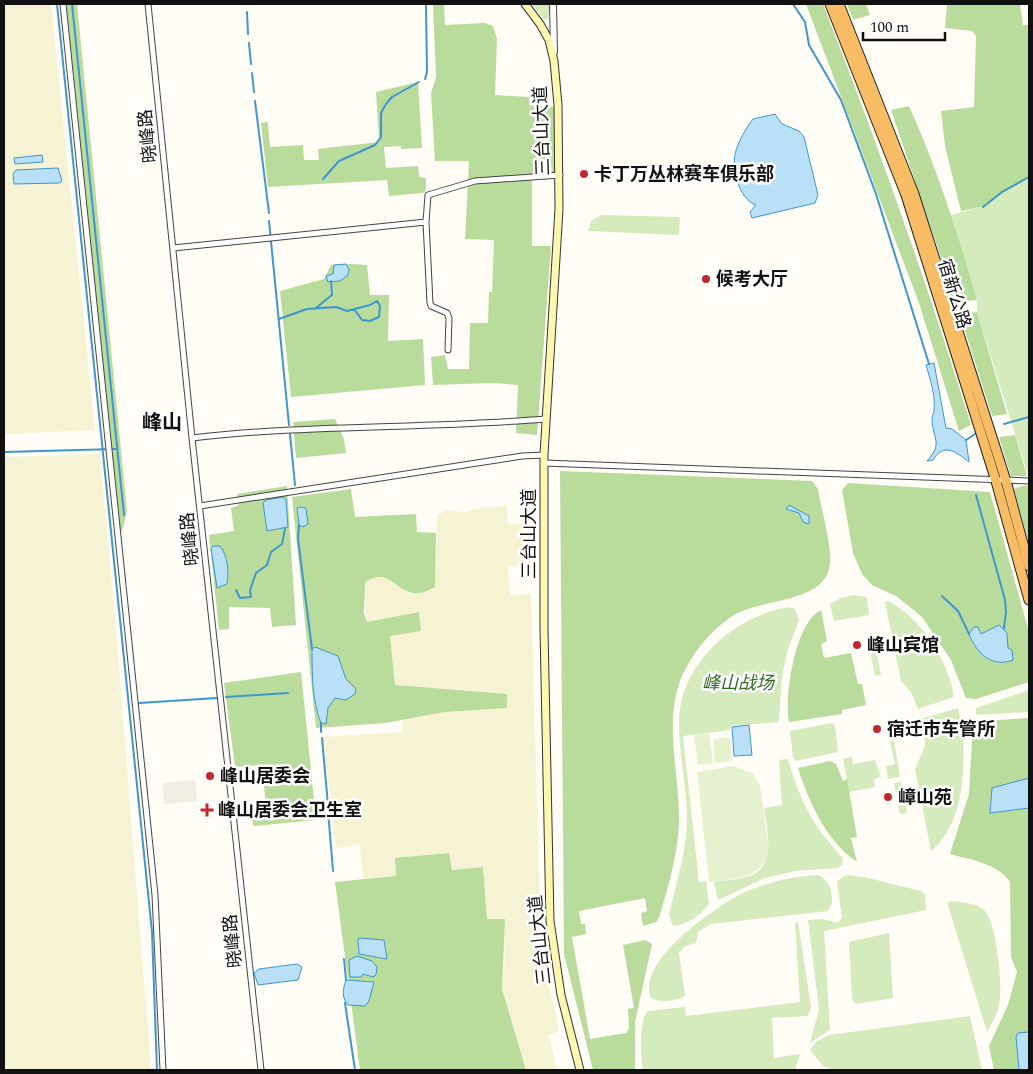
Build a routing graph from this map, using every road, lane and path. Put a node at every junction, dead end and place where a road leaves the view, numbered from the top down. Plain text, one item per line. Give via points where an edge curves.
1 (63, 4) edge
2 (148, 4) edge
3 (525, 4) edge
4 (552, 4) edge
5 (830, 4) edge
6 (839, 4) edge
7 (554, 61) junction
8 (560, 175) junction
9 (426, 222) junction
10 (173, 248) junction
11 (448, 350) dead end
12 (545, 419) junction
13 (192, 438) junction
14 (544, 459) junction
15 (996, 481) junction
16 (1006, 481) junction
17 (1029, 481) edge
18 (200, 506) junction
19 (1029, 566) edge
20 (1029, 600) edge
21 (163, 1070) edge
22 (261, 1070) edge
23 (580, 1070) edge

1 - 21 street via 155,895
2 - 10 street, 晓峰路
3 - 7 main road, 三台山大道 via 546,34
4 - 7 street
5 - 15 highway, 宿新公路 via 906,195
6 - 16 highway, 宿新公路 via 914,194
7 - 8 main road, 三台山大道
8 - 9 street via 475,181 431,193 427,198
8 - 12 main road, 三台山大道
9 - 10 street
9 - 11 street via 430,303 447,313 449,318
10 - 13 street, 晓峰路
12 - 13 street via 476,425 252,431
12 - 14 main road, 三台山大道
13 - 18 street, 晓峰路
14 - 15 street
14 - 18 street via 504,458
14 - 23 main road, 三台山大道 via 550,921 556,972
15 - 16 street
15 - 20 highway, 宿新公路
16 - 17 street
16 - 19 highway, 宿新公路
18 - 22 street, 晓峰路

